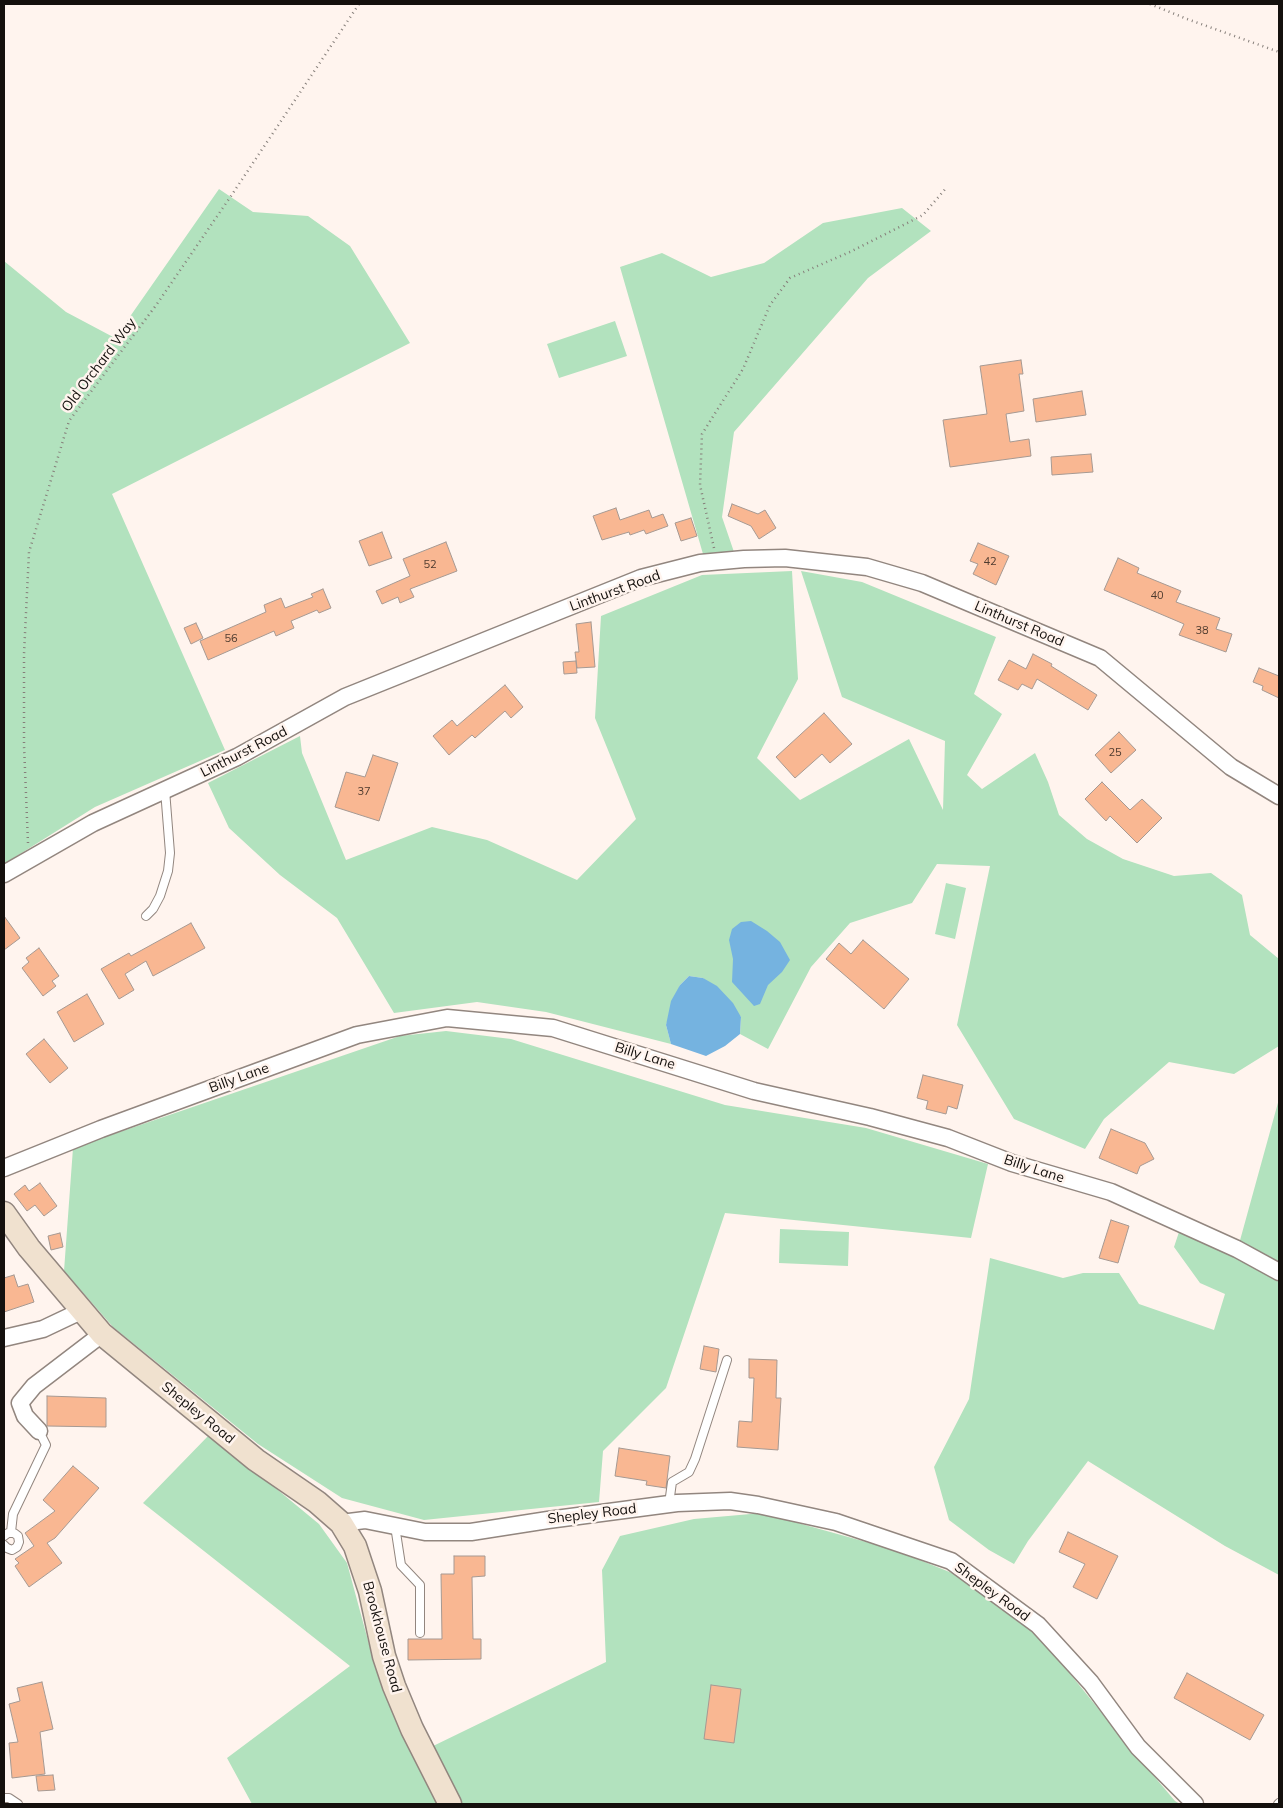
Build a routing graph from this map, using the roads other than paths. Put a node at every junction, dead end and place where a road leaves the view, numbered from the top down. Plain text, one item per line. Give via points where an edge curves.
1 (165, 790) junction
2 (1279, 796) edge
3 (4, 874) edge
4 (146, 916) dead end
5 (4, 1168) edge
6 (4, 1213) edge
7 (1279, 1272) edge
8 (81, 1310) junction
9 (102, 1334) junction
10 (4, 1338) edge
11 (727, 1360) dead end
12 (39, 1431) joint
13 (669, 1504) junction
14 (341, 1523) junction
15 (395, 1526) junction
16 (7, 1534) edge
17 (4, 1545) edge
18 (420, 1633) dead end
19 (4, 1798) edge
20 (18, 1804) edge
21 (450, 1804) edge
22 (1195, 1804) edge

1 - 2 street, Linthurst Road via 237,758 345,698 641,578 718,561 785,558 867,567 922,584 1100,658 1231,767
1 - 3 street, Linthurst Road via 93,823
1 - 4 lane via 170,853 168,871 160,896
5 - 7 street, Billy Lane via 357,1035 447,1018 553,1028 754,1091 948,1138 1012,1163 1111,1192
6 - 8 street, Shepley Road
8 - 9 street, Shepley Road
8 - 10 street via 42,1329
9 - 12 street via 34,1386 20,1403 25,1416
9 - 14 street, Shepley Road via 256,1460 317,1502
11 - 13 lane via 695,1459 689,1472 672,1482
12 - 16 lane via 46,1445 12,1514
13 - 15 street, Shepley Road via 471,1532 425,1532
13 - 22 street, Shepley Road via 730,1501 758,1504 836,1522 951,1561 1038,1626 1091,1683 1138,1747
14 - 15 street, Shepley Road via 365,1520
14 - 21 street, Brookhouse Road via 355,1546 370,1591 394,1686
15 - 18 lane via 402,1565 420,1585
16 - 17 lane via 18,1536 19,1544 12,1550
19 - 20 lane

